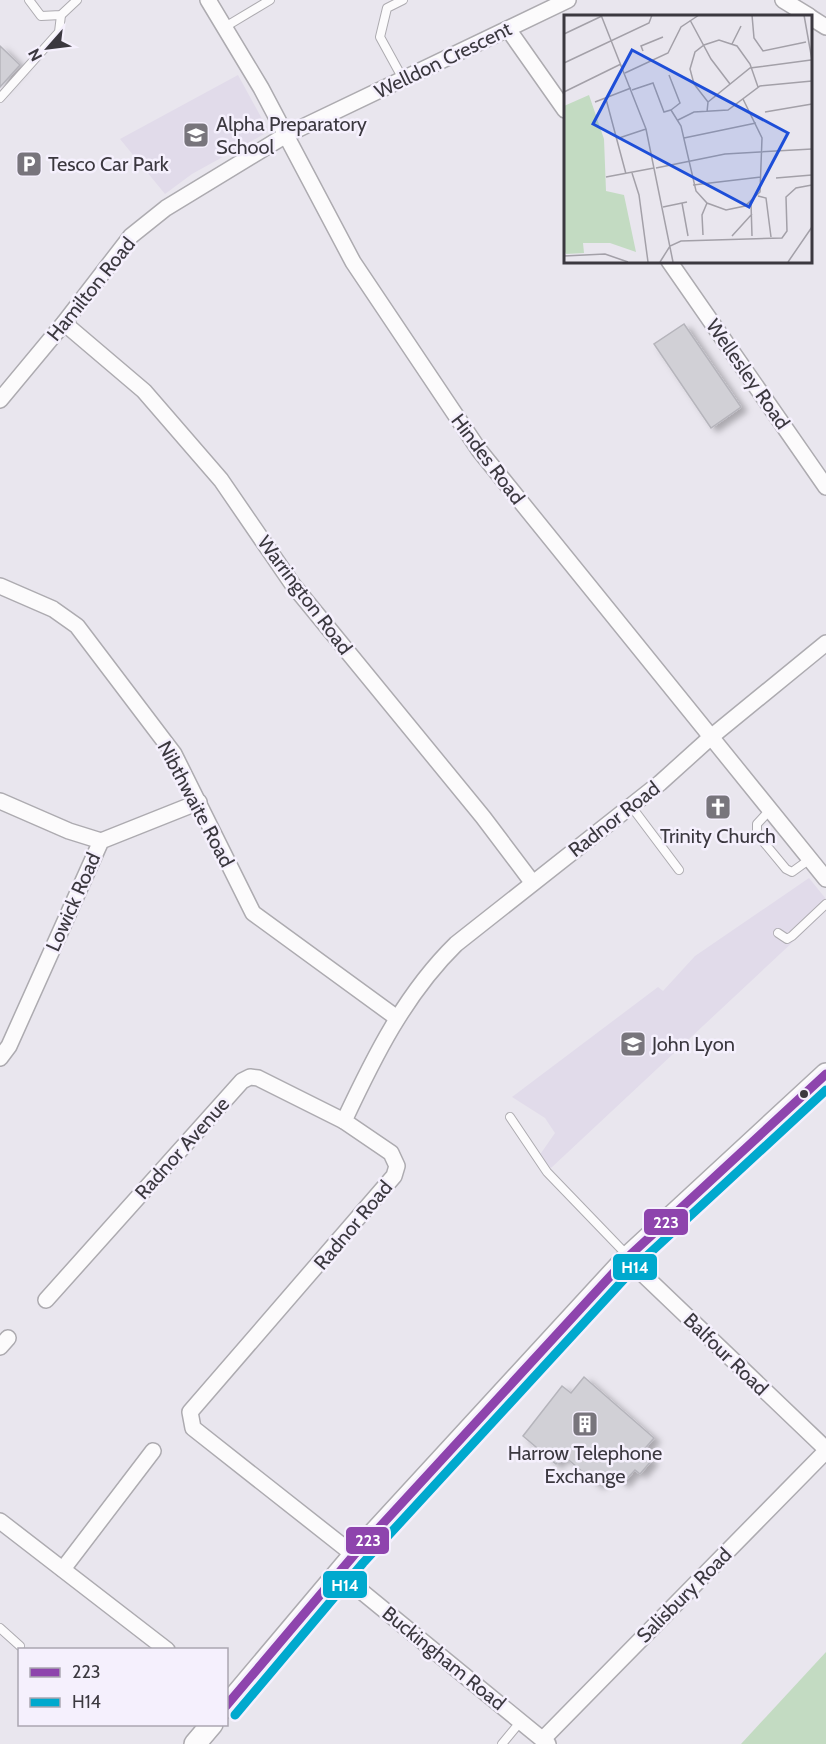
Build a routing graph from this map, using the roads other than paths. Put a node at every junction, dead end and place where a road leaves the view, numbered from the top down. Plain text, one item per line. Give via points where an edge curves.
1 (29, 0) edge
2 (77, 0) edge
3 (208, 0) edge
4 (270, 0) edge
5 (403, 0) edge
6 (568, 0) edge
7 (783, 0) edge
8 (61, 15) junction
9 (806, 15) edge
10 (811, 18) edge
11 (225, 27) junction
12 (826, 27) edge
13 (508, 29) junction
14 (403, 79) junction
15 (0, 98) edge
16 (564, 109) edge
17 (286, 135) junction
18 (670, 262) edge
19 (64, 323) junction
20 (0, 400) edge
21 (826, 487) edge
22 (0, 586) edge
23 (826, 643) edge
24 (711, 737) junction
25 (0, 801) edge
26 (199, 802) junction
27 (631, 806) junction
28 (770, 810) junction
29 (101, 841) junction
30 (810, 859) junction
31 (679, 870) dead end
32 (826, 879) edge
33 (531, 882) junction
34 (826, 904) edge
35 (778, 933) dead end
36 (397, 1018) junction
37 (0, 1058) edge
38 (826, 1074) edge
39 (510, 1117) dead end
40 (344, 1122) junction
41 (627, 1257) junction
42 (46, 1300) dead end
43 (826, 1450) edge
44 (153, 1451) dead end
45 (0, 1521) edge
46 (354, 1555) junction
47 (63, 1569) junction
48 (339, 1573) junction
49 (0, 1628) edge
50 (20, 1646) dead end
51 (164, 1648) edge
52 (229, 1699) edge
53 (521, 1721) junction
54 (211, 1726) edge
55 (546, 1742) edge
56 (195, 1744) edge
57 (502, 1744) edge

1 - 8 lane via 40,16
2 - 8 lane
3 - 11 street, Hindes Road
4 - 11 lane
5 - 14 lane via 387,8 380,37
6 - 13 street, Welldon Crescent
7 - 9 street
8 - 15 lane via 59,32
10 - 12 street
11 - 17 street, Hindes Road
13 - 14 street, Welldon Crescent
13 - 16 street
14 - 17 street, Welldon Crescent
17 - 19 street, Hamilton Road via 198,186 131,236
17 - 24 street, Hindes Road via 353,262 479,450
18 - 21 street, Wellesley Road
19 - 20 street, Hamilton Road
19 - 33 street, Warrington Road via 144,391 221,480 293,585 483,817
22 - 26 street, Nibthwaite Road via 53,609 77,626 174,754
23 - 24 street
24 - 27 street, Radnor Road
24 - 28 street, Hindes Road
25 - 29 street
26 - 29 street, Lowick Road
26 - 36 street, Nibthwaite Road via 253,913
27 - 31 lane
27 - 33 street, Radnor Road
28 - 30 street, Hindes Road
28 - 30 lane via 757,824 757,834 792,872
29 - 37 street, Lowick Road via 9,1046
30 - 32 street, Hindes Road
33 - 36 street, Radnor Road via 437,962
34 - 35 lane via 792,936 787,939
36 - 40 street, Radnor Road via 380,1044
38 - 41 street
39 - 41 lane via 547,1172
40 - 42 street, Radnor Avenue via 258,1078 242,1081
40 - 46 street, Radnor Road via 391,1153 397,1166 394,1176 190,1412 193,1428
41 - 43 street, Balfour Road
41 - 46 street
43 - 55 street, Salisbury Road
44 - 47 street
45 - 47 street
46 - 48 street
47 - 51 street
48 - 52 street
48 - 53 street, Buckingham Road
49 - 50 lane
53 - 55 street, Buckingham Road
53 - 57 lane
54 - 56 street

